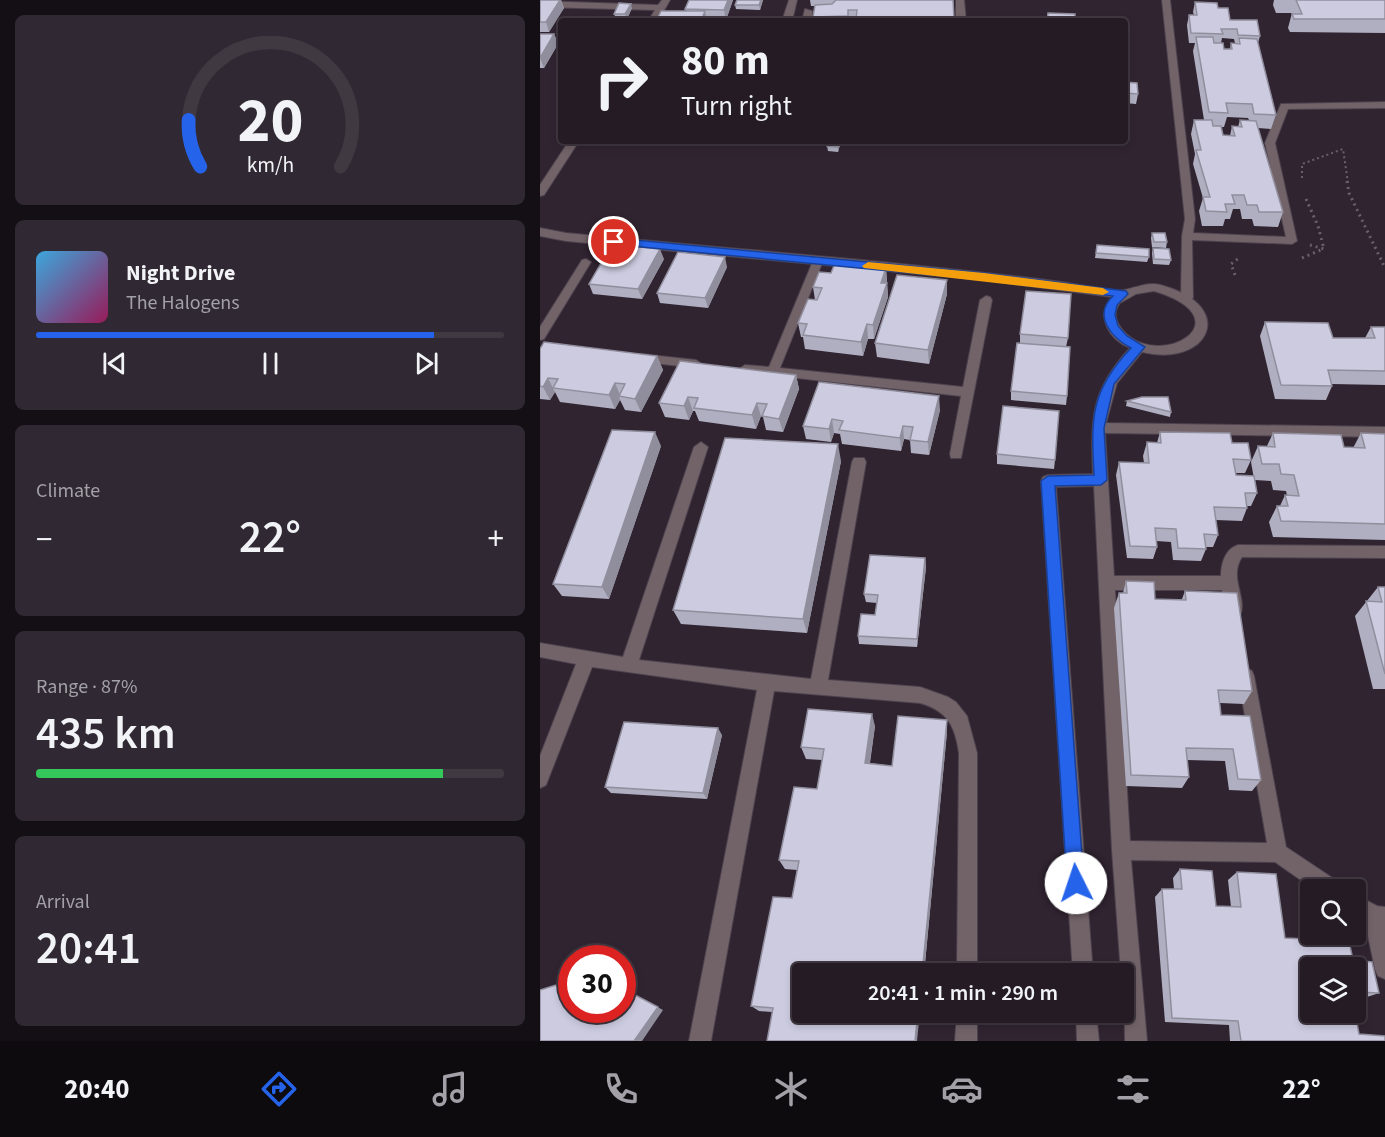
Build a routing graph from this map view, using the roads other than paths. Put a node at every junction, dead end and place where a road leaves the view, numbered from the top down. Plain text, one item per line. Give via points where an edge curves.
1 (793, 0) edge
2 (960, 0) edge
3 (1166, 0) edge
4 (540, 4) edge
5 (664, 4) edge
6 (808, 10) dead end
7 (655, 18) edge
8 (788, 18) edge
9 (807, 18) edge
10 (961, 18) edge
11 (540, 40) edge
12 (558, 41) edge
13 (1385, 105) edge
14 (572, 144) edge
15 (540, 193) edge
16 (540, 232) edge
17 (1187, 236) junction
18 (818, 261) junction
19 (586, 262) dead end
20 (1122, 294) junction
21 (1187, 298) junction
22 (986, 300) dead end
23 (540, 336) edge
24 (1139, 347) junction
25 (633, 357) edge
26 (703, 364) edge
27 (727, 367) edge
28 (773, 372) junction
29 (967, 392) junction
30 (1098, 428) junction
31 (1385, 432) edge
32 (700, 447) dead end
33 (956, 454) dead end
34 (859, 462) dead end
35 (1101, 480) junction
36 (1385, 552) edge
37 (1107, 583) junction
38 (1229, 583) junction
39 (1238, 630) edge
40 (540, 650) edge
41 (586, 660) junction
42 (629, 665) junction
43 (1244, 665) edge
44 (767, 684) junction
45 (818, 687) junction
46 (540, 779) edge
47 (1121, 850) junction
48 (1278, 853) junction
49 (1317, 879) edge
50 (1379, 917) edge
51 (967, 963) edge
52 (1082, 963) edge
53 (1385, 969) edge
54 (967, 1023) edge
55 (1087, 1023) edge
56 (700, 1041) edge
57 (966, 1041) edge
58 (1088, 1041) edge
59 (1136, 1041) edge

1 - 8 street
2 - 10 street
3 - 17 lane via 1190,219
4 - 5 street
5 - 7 street
6 - 9 street
11 - 12 street
13 - 17 lane via 1284,106 1270,143 1292,241
14 - 15 street
16 - 18 street
17 - 21 lane
18 - 20 street via 984,276
18 - 28 lane
19 - 23 lane
20 - 21 street via 1154,287
20 - 24 street via 1112,303 1112,327 1123,339
21 - 24 street via 1199,308 1201,333 1176,350
22 - 29 lane
24 - 30 street via 1108,384
25 - 26 lane
27 - 28 lane
28 - 29 lane
29 - 33 lane
30 - 31 street
30 - 35 street
32 - 42 street
34 - 45 street
35 - 37 street
35 - 52 street via 1048,481
36 - 38 street via 1238,551 1229,564
37 - 38 street
37 - 47 street
38 - 39 street
40 - 41 street
41 - 42 street
41 - 46 street
42 - 44 street
43 - 48 street
44 - 45 street
44 - 56 street
45 - 51 street via 920,695 936,698 955,710 964,728 968,753
47 - 48 street
47 - 59 street
48 - 49 street
50 - 53 street
54 - 57 street
55 - 58 street

